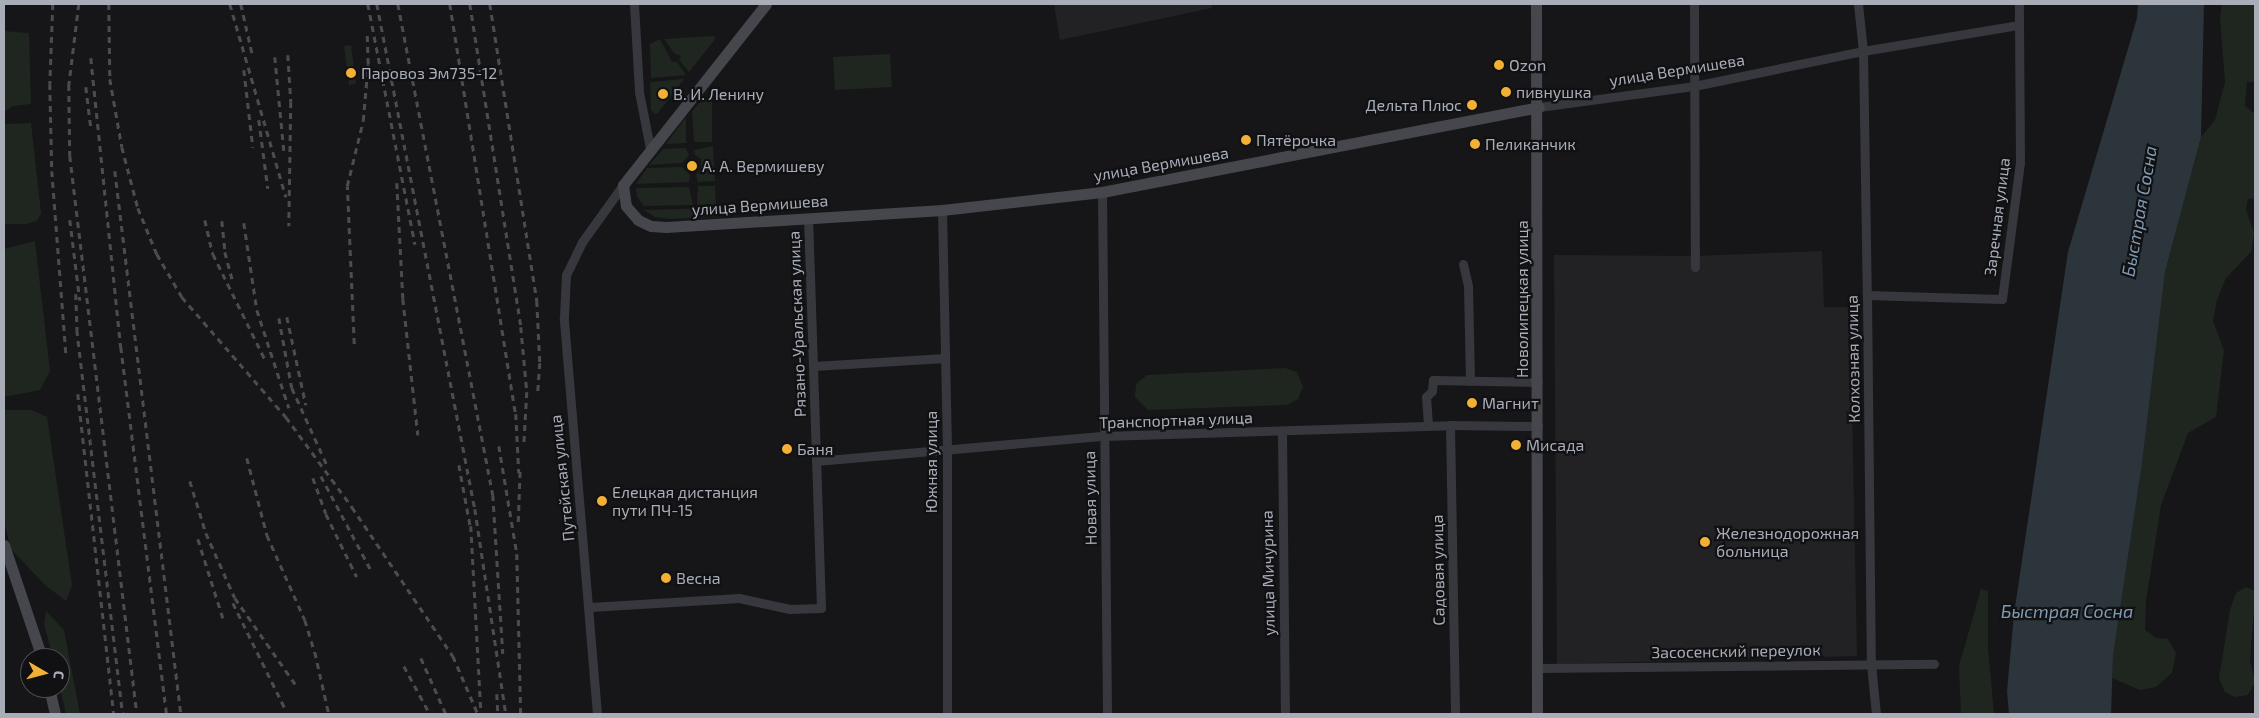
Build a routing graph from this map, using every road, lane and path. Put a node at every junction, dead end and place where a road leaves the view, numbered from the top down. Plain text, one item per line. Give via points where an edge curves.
1 (634, 4) edge
2 (766, 4) edge
3 (1536, 4) edge
4 (1694, 4) edge
5 (1858, 4) edge
6 (2019, 4) edge
7 (2018, 25) junction
8 (1863, 51) junction
9 (1694, 86) junction
10 (1538, 107) junction
11 (650, 148) junction
12 (623, 185) junction
13 (1102, 192) junction
14 (942, 210) junction
15 (808, 218) junction
16 (1463, 264) dead end
17 (1695, 267) dead end
18 (1867, 295) junction
19 (945, 358) junction
20 (814, 366) junction
21 (1470, 381) junction
22 (1538, 382) junction
23 (1450, 424) junction
24 (1428, 426) junction
25 (1538, 426) junction
26 (1282, 432) junction
27 (1104, 436) junction
28 (947, 449) junction
29 (816, 461) junction
30 (4, 550) edge
31 (590, 607) junction
32 (38, 648) edge
33 (1871, 664) junction
34 (1934, 664) dead end
35 (1539, 668) junction
36 (52, 698) edge
37 (55, 714) edge
38 (597, 714) edge
39 (947, 714) edge
40 (1107, 714) edge
41 (1284, 714) edge
42 (1455, 714) edge
43 (1537, 714) edge
44 (1876, 714) edge

1 - 11 street via 639,92
2 - 11 street
3 - 10 street, Новолипецкая улица
4 - 9 street
5 - 8 street, Колхозная улица
6 - 7 street, Заречная улица
7 - 8 street, улица Вермишева
7 - 18 street, Заречная улица via 2020,162 2002,299
8 - 9 street, улица Вермишева
8 - 18 street, Колхозная улица
9 - 10 street, улица Вермишева
9 - 17 street
10 - 13 street, улица Вермишева
10 - 22 street, Новолипецкая улица
11 - 12 street
12 - 15 street, улица Вермишева via 626,206 638,220 651,226
12 - 31 street, Путейская улица via 582,242 566,275 564,317
13 - 14 street, улица Вермишева
13 - 27 street, Новая улица
14 - 15 street, улица Вермишева
14 - 19 street, Южная улица
15 - 20 street, Рязано-Уральская улица
16 - 21 street via 1468,286
18 - 33 street, Колхозная улица
19 - 20 street
19 - 28 street, Южная улица
20 - 29 street, Рязано-Уральская улица
21 - 22 street
21 - 24 street via 1433,380 1432,391 1426,396
22 - 25 street, Новолипецкая улица
23 - 24 street, Транспортная улица
23 - 25 street, Транспортная улица
23 - 42 street, Садовая улица
24 - 26 street, Транспортная улица
25 - 35 street, Новолипецкая улица
26 - 27 street, Транспортная улица
26 - 41 street, улица Мичурина
27 - 28 street, Транспортная улица
27 - 40 street, Новая улица
28 - 29 street, Транспортная улица
28 - 39 street, Южная улица
29 - 31 street, Рязано-Уральская улица via 821,608 790,609 739,598
30 - 32 street
31 - 38 street, Путейская улица
33 - 34 street, Засосенский переулок
33 - 35 street, Засосенский переулок
33 - 44 street, Колхозная улица
35 - 43 street, Новолипецкая улица
36 - 37 street

